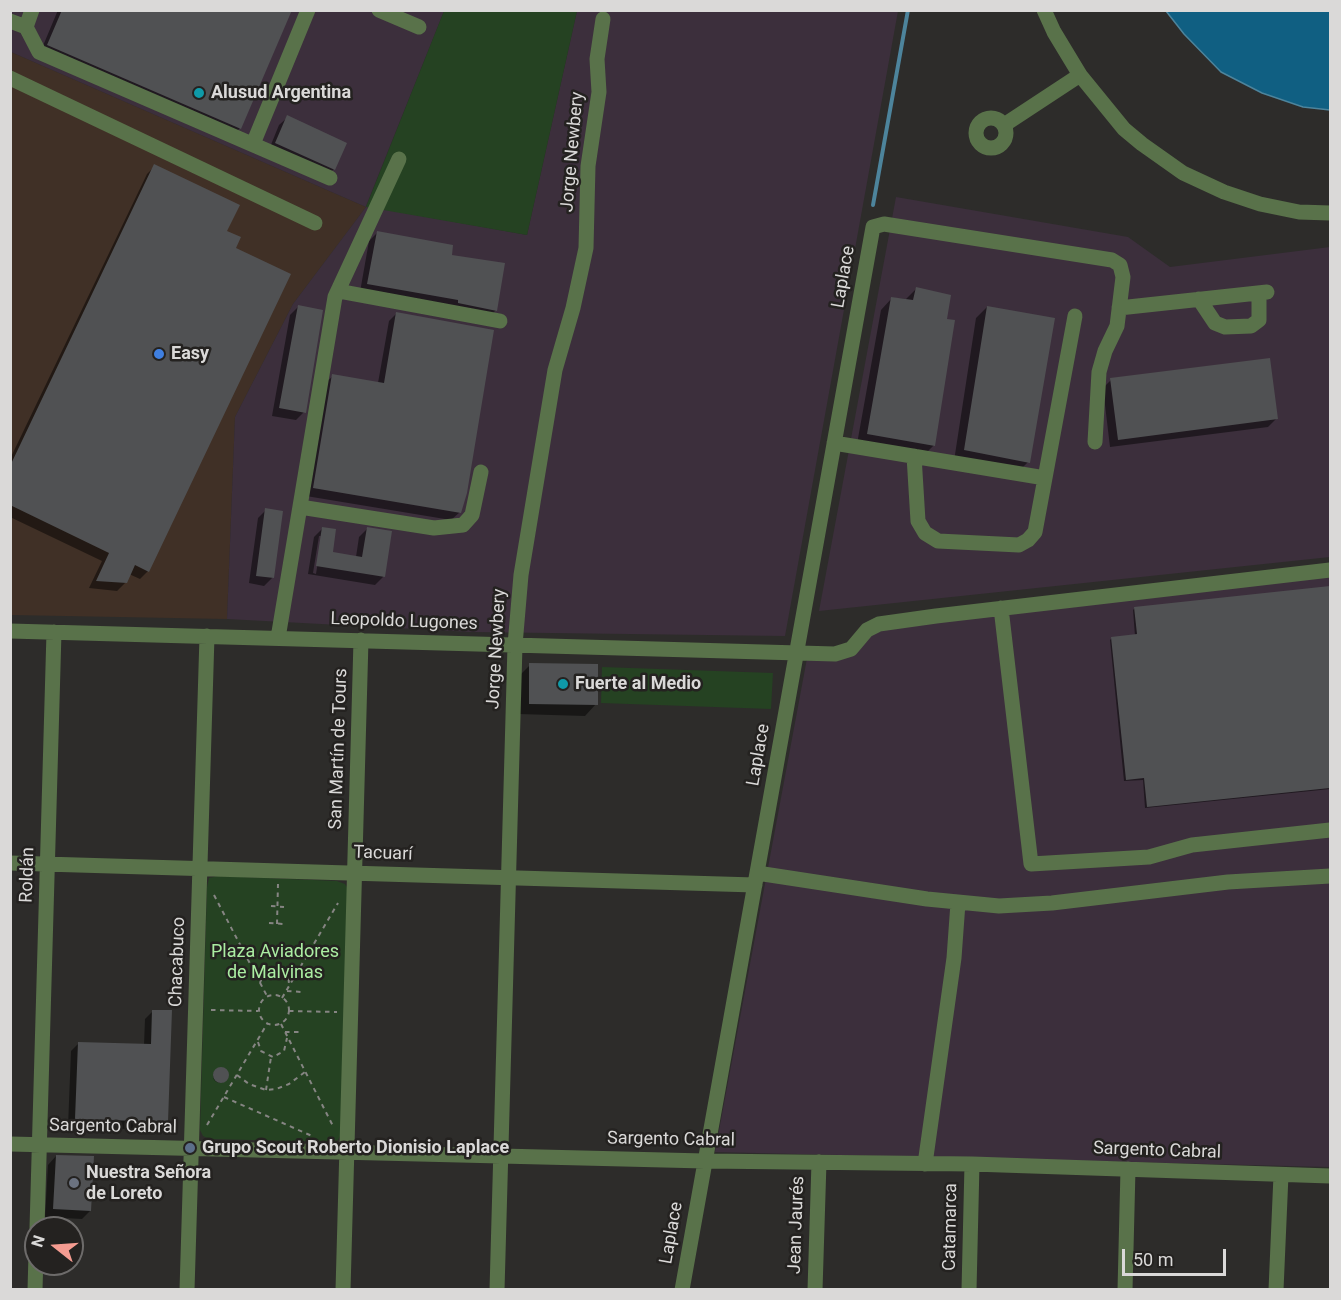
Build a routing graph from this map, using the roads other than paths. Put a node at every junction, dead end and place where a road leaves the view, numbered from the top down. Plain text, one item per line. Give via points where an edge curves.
1 (32, 10) edge
2 (308, 10) edge
3 (379, 10) edge
4 (1044, 10) edge
5 (603, 19) dead end
6 (10, 21) edge
7 (26, 27) junction
8 (420, 27) dead end
9 (1080, 75) junction
10 (10, 78) edge
11 (1004, 125) dead end
12 (253, 144) junction
13 (399, 159) dead end
14 (330, 178) dead end
15 (1330, 213) edge
16 (315, 223) dead end
17 (338, 291) junction
18 (1199, 299) junction
19 (1119, 308) junction
20 (1075, 316) dead end
21 (500, 321) dead end
22 (1095, 442) dead end
23 (834, 443) junction
24 (914, 456) junction
25 (481, 472) dead end
26 (1045, 478) junction
27 (300, 507) junction
28 (1330, 570) edge
29 (1001, 608) junction
30 (10, 631) edge
31 (54, 632) junction
32 (207, 636) junction
33 (278, 638) junction
34 (361, 640) junction
35 (515, 645) junction
36 (797, 653) junction
37 (1330, 830) edge
38 (10, 862) edge
39 (47, 864) junction
40 (200, 868) junction
41 (355, 873) junction
42 (1330, 876) edge
43 (509, 877) junction
44 (756, 879) junction
45 (958, 903) junction
46 (10, 1144) edge
47 (39, 1144) junction
48 (192, 1148) junction
49 (347, 1152) junction
50 (501, 1156) junction
51 (705, 1161) junction
52 (819, 1162) junction
53 (925, 1164) junction
54 (972, 1164) junction
55 (1128, 1169) junction
56 (1281, 1175) junction
57 (1330, 1176) edge
58 (37, 1216) edge
59 (187, 1290) edge
60 (344, 1290) edge
61 (497, 1290) edge
62 (682, 1290) edge
63 (815, 1290) edge
64 (969, 1290) edge
65 (1125, 1290) edge
66 (1276, 1290) edge

1 - 7 street
2 - 12 street
3 - 8 street
4 - 9 street
5 - 35 street, Jorge Newbery via 597,59 599,92 588,166 586,248 555,370 521,575
6 - 7 street
7 - 12 street via 39,52
9 - 11 street
9 - 15 street via 1124,129 1183,173 1260,204
10 - 16 street
12 - 14 street
13 - 17 street
17 - 21 street
17 - 27 street
18 - 18 street via 1215,323 1225,327 1251,326 1259,320 1263,292
18 - 19 street
19 - 22 street via 1117,326 1099,372
19 - 23 street, Laplace via 1123,277 1120,265 1112,260 884,224 873,227
20 - 26 street
23 - 24 street
23 - 36 street, Laplace
24 - 26 street
24 - 26 street via 918,521 925,533 938,542 1019,545 1028,540 1035,531
25 - 27 street via 472,514 463,525 434,528
27 - 33 street
28 - 29 street, Leopoldo Lugones
29 - 36 street, Leopoldo Lugones via 879,624 867,630 851,649 835,654
29 - 37 street via 1031,864 1149,856 1192,845
30 - 31 street, Leopoldo Lugones
31 - 32 street, Leopoldo Lugones
31 - 39 street, Roldán
32 - 33 street, Leopoldo Lugones
32 - 40 street, Chacabuco
33 - 34 street, Leopoldo Lugones
34 - 35 street, Leopoldo Lugones
34 - 41 street, San Martín de Tours
35 - 36 street, Leopoldo Lugones
35 - 43 street, Jorge Newbery
36 - 44 street, Laplace
38 - 39 street, Tacuarí
39 - 40 street, Tacuarí
39 - 47 street, Roldán
40 - 41 street, Tacuarí
40 - 48 street, Chacabuco
41 - 43 street, Tacuarí
41 - 49 street, San Martín de Tours
42 - 45 street, Tacuarí via 1228,882 1052,903
43 - 44 street, Tacuarí
43 - 50 street, Jorge Newbery
44 - 45 street, Tacuarí
44 - 51 street, Laplace
45 - 53 street
46 - 47 street, Sargento Cabral
47 - 48 street, Sargento Cabral
47 - 58 street, Roldán
48 - 49 street, Sargento Cabral
48 - 59 street, Chacabuco
49 - 50 street, Sargento Cabral
49 - 60 street, San Martín de Tours
50 - 51 street, Sargento Cabral
50 - 61 street, Jorge Newbery
51 - 52 street, Sargento Cabral
51 - 62 street, Laplace
52 - 53 street, Sargento Cabral
52 - 63 street, Jean Jaurés
53 - 54 street, Sargento Cabral
54 - 55 street, Sargento Cabral
54 - 64 street, Catamarca
55 - 56 street, Sargento Cabral
55 - 65 street
56 - 57 street, Sargento Cabral
56 - 66 street

